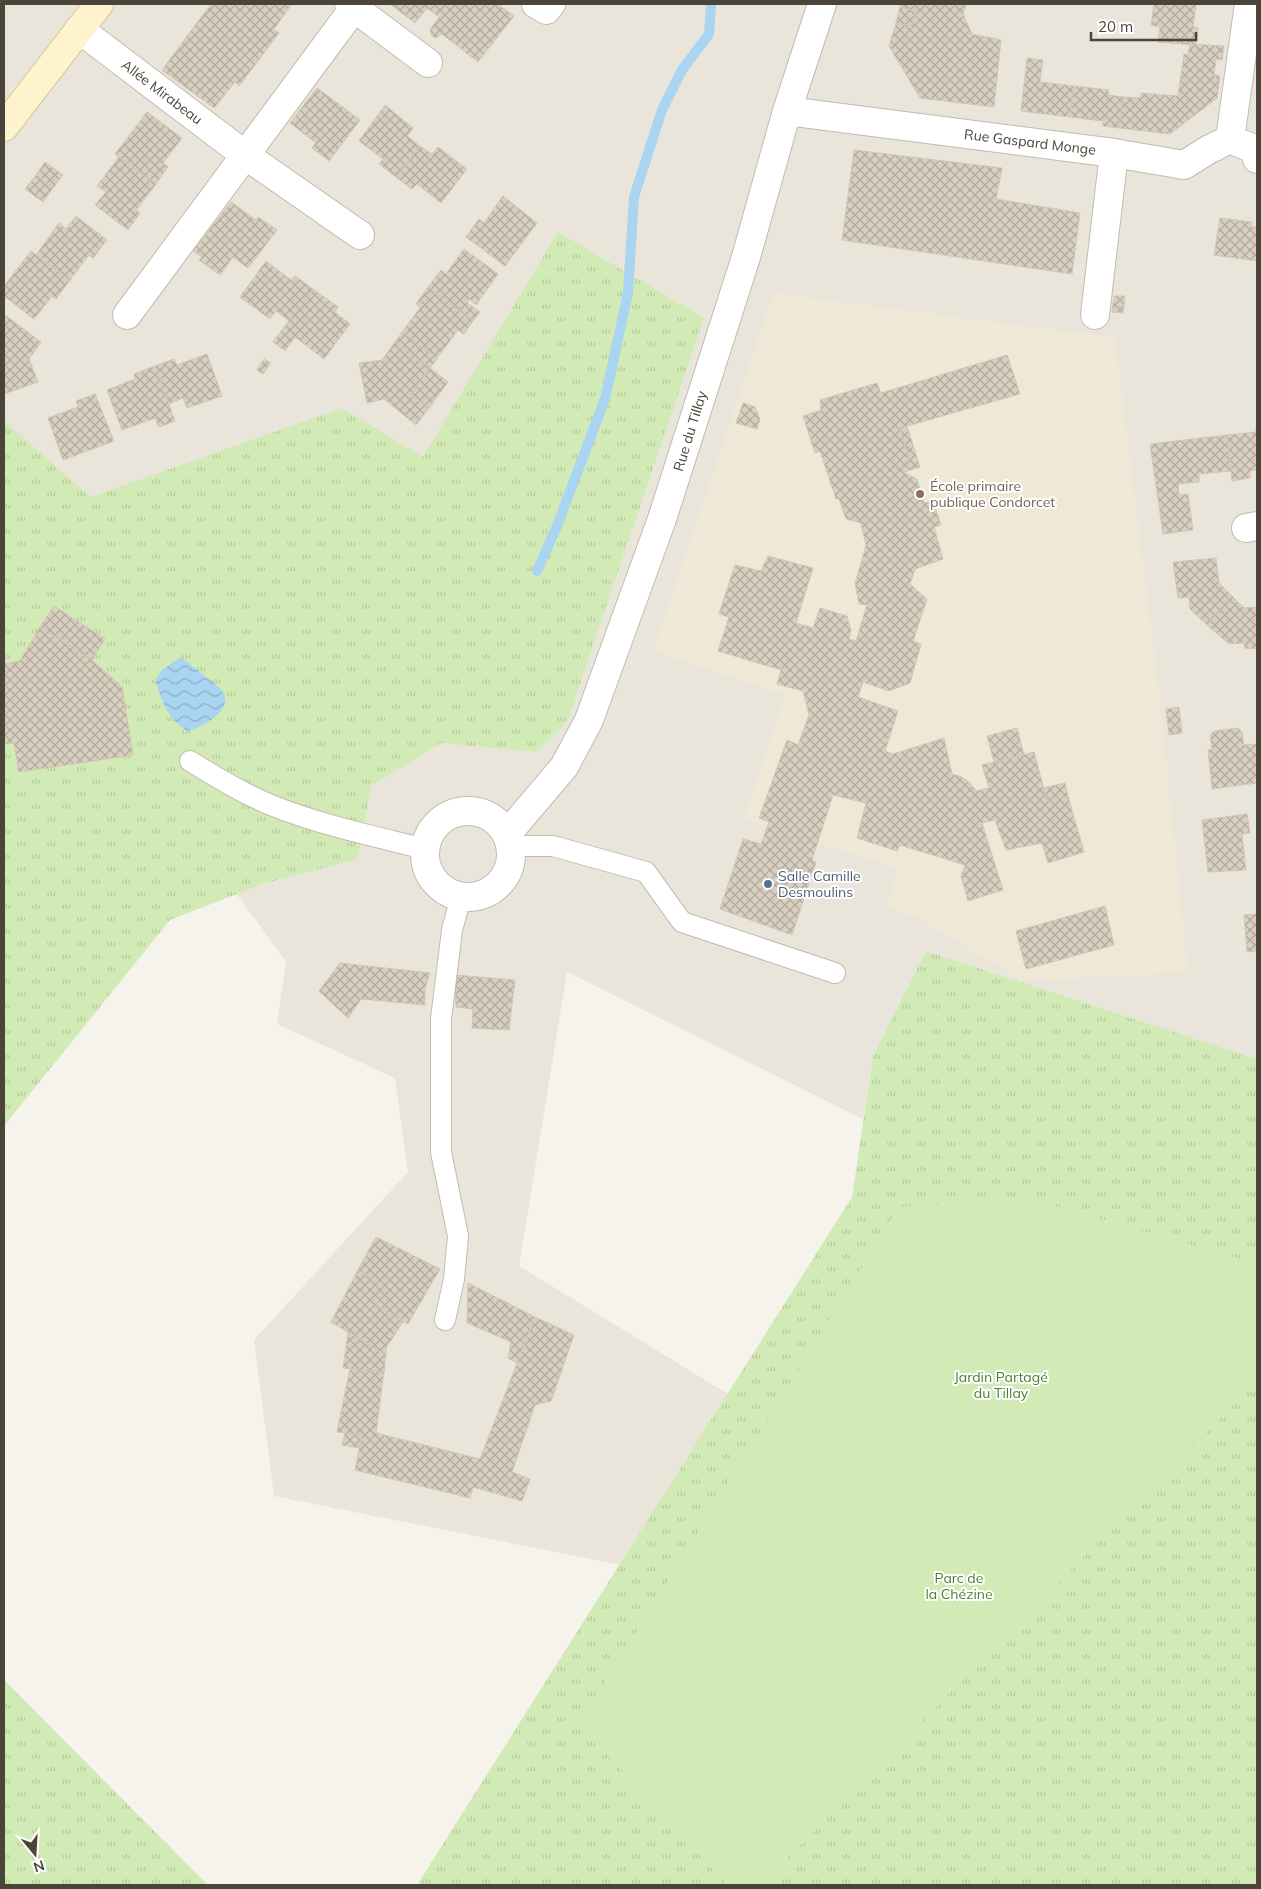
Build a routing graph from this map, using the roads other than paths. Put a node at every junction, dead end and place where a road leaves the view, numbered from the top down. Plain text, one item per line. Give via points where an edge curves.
1 (99, 4) edge
2 (536, 4) edge
3 (551, 4) edge
4 (822, 4) edge
5 (1249, 4) edge
6 (351, 6) edge
7 (79, 29) junction
8 (428, 63) dead end
9 (788, 111) junction
10 (4, 127) edge
11 (1230, 139) junction
12 (1114, 153) junction
13 (245, 155) junction
14 (1257, 159) edge
15 (360, 235) dead end
16 (127, 315) dead end
17 (1095, 315) dead end
18 (190, 761) dead end
19 (509, 840) junction
20 (425, 849) junction
21 (461, 897) junction
22 (835, 973) dead end
23 (445, 1320) dead end

1 - 7 street
2 - 3 street via 546,10
4 - 9 street, Rue du Tillay
5 - 11 street
6 - 8 street
6 - 13 street
7 - 10 street
7 - 13 street, Allée Mirabeau
9 - 12 street, Rue Gaspard Monge
9 - 19 street, Rue du Tillay via 746,257 662,519 589,720 564,767
11 - 12 street, Rue Gaspard Monge via 1184,165
11 - 14 street via 1254,149
12 - 17 street
13 - 15 street, Allée Mirabeau
13 - 16 street
18 - 20 lane via 270,804 352,831
19 - 20 street via 499,823 489,816 477,811 464,811 441,820 431,831
19 - 21 street via 512,860 500,884 475,897
19 - 22 lane via 553,846 646,872 682,922
20 - 21 street via 428,872 436,884
21 - 23 lane via 452,930 441,1019 441,1152 458,1236 454,1280

